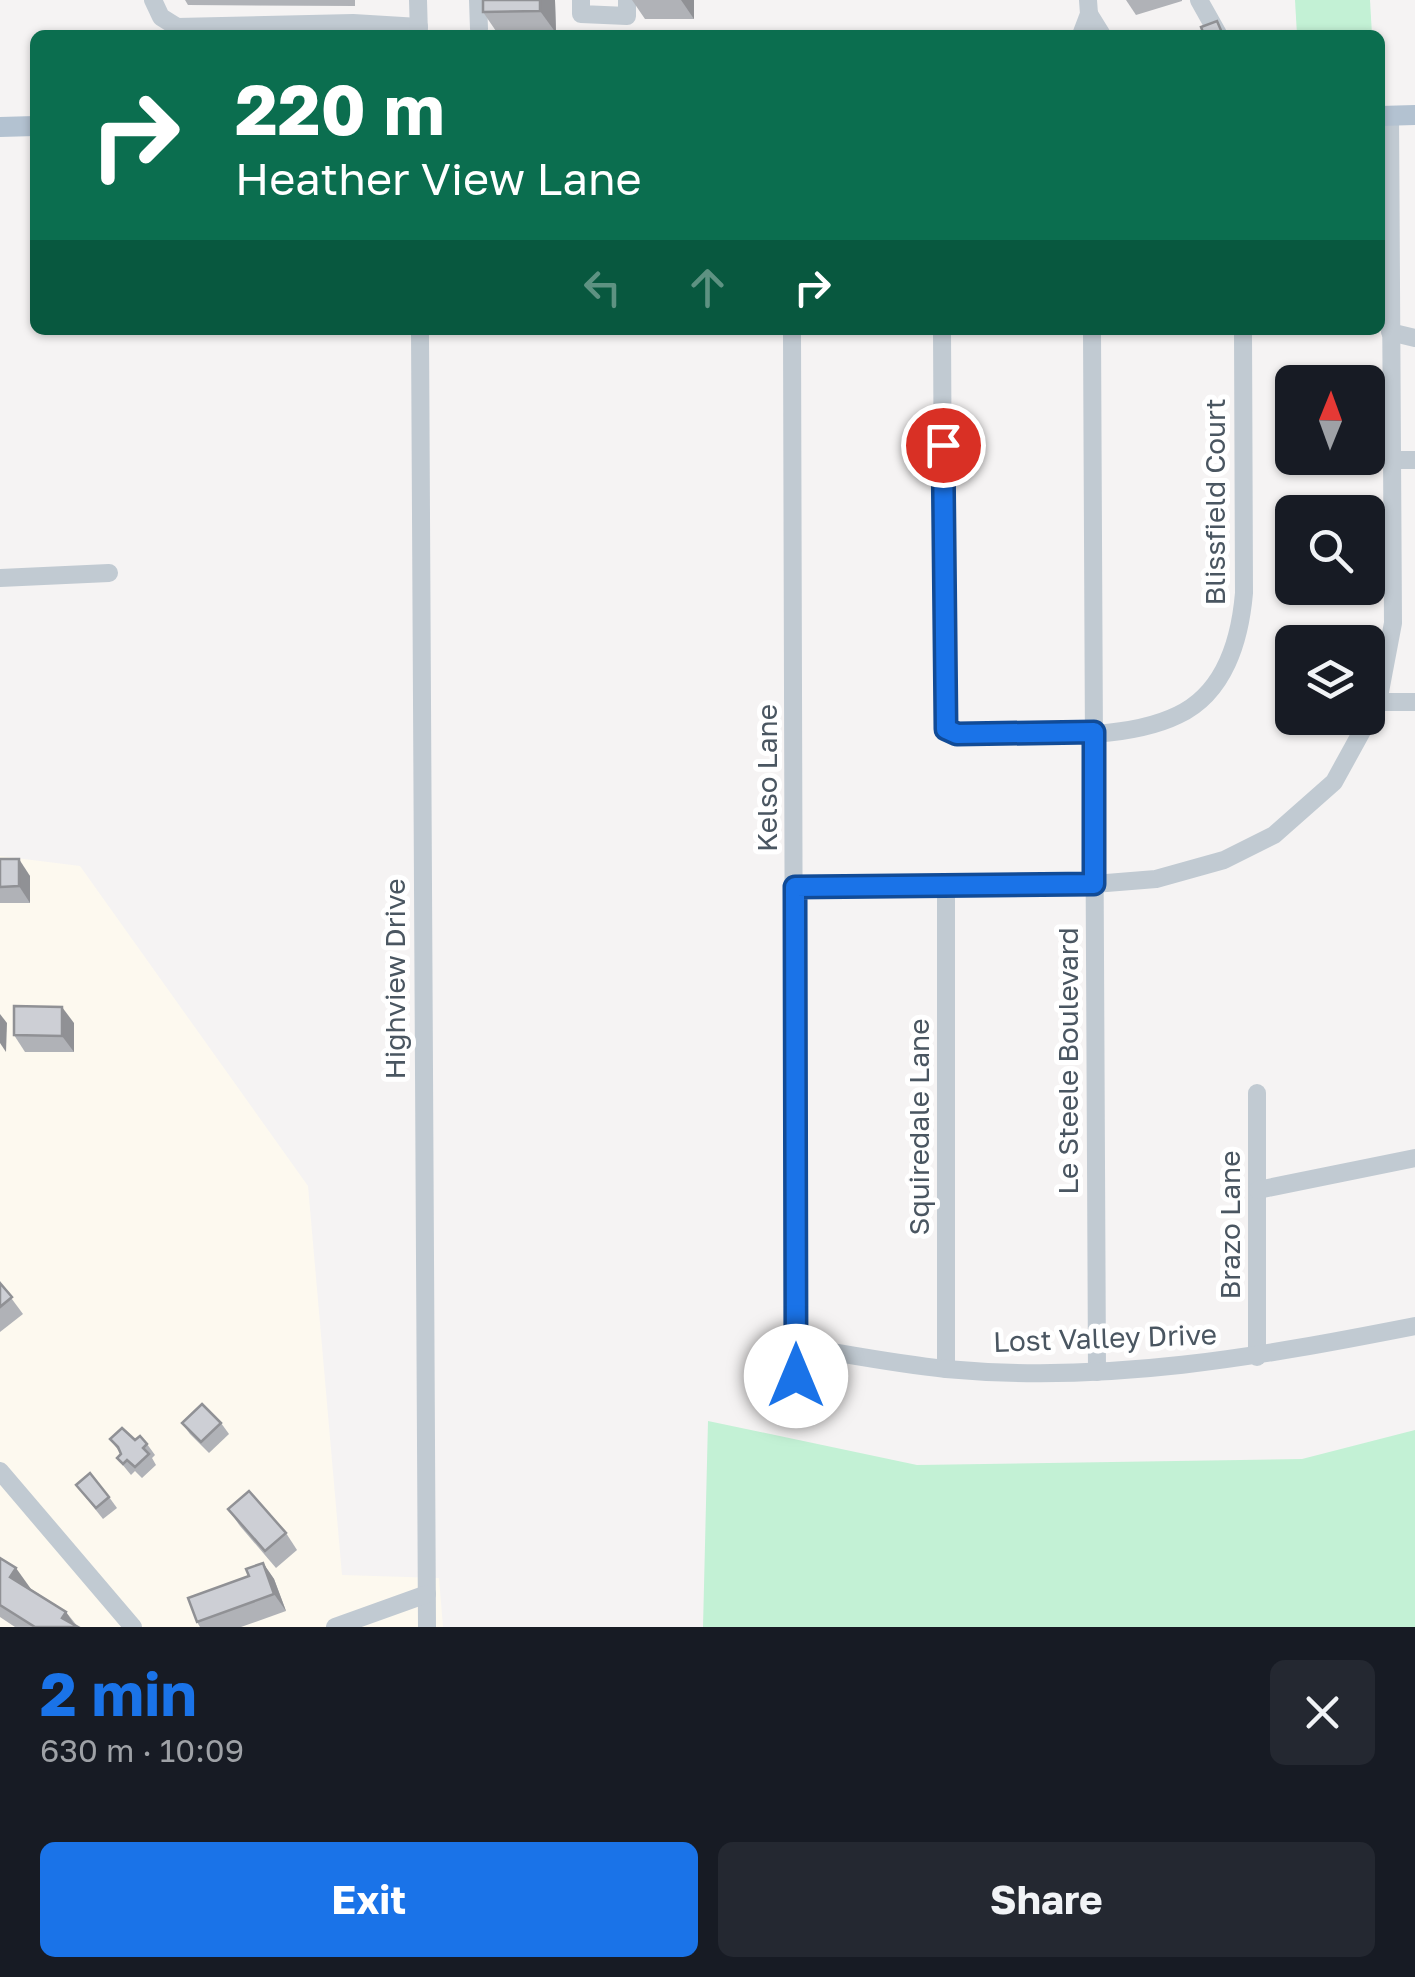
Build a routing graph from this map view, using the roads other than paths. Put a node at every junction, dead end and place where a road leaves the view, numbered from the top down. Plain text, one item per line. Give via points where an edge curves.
1 (153, 0) edge
2 (418, 0) edge
3 (478, 0) edge
4 (581, 0) edge
5 (627, 0) edge
6 (1198, 0) edge
7 (1088, 7) edge
8 (478, 29) dead end
9 (411, 30) edge
10 (419, 30) edge
11 (1101, 30) edge
12 (1216, 30) edge
13 (1385, 116) edge
14 (1415, 116) edge
15 (0, 126) edge
16 (30, 126) edge
17 (1385, 232) edge
18 (1390, 332) junction
19 (420, 335) edge
20 (792, 335) edge
21 (942, 335) edge
22 (1092, 335) edge
23 (1244, 335) edge
24 (1415, 338) edge
25 (1392, 460) junction
26 (1415, 460) edge
27 (109, 573) dead end
28 (0, 578) edge
29 (1385, 665) edge
30 (1385, 702) edge
31 (1415, 702) edge
32 (1094, 732) junction
33 (1360, 735) edge
34 (1094, 884) junction
35 (946, 885) junction
36 (795, 887) junction
37 (1257, 1093) dead end
38 (1415, 1158) edge
39 (1258, 1190) junction
40 (1415, 1326) edge
41 (796, 1346) junction
42 (1257, 1357) junction
43 (946, 1368) junction
44 (1097, 1372) junction
45 (796, 1406) dead end
46 (0, 1471) edge
47 (426, 1594) junction
48 (133, 1627) edge
49 (335, 1627) edge
50 (427, 1627) edge

1 - 9 street via 176,27 353,23
2 - 10 street
3 - 8 street
4 - 5 street via 581,14 627,16
6 - 12 street
7 - 11 street
13 - 14 main road
13 - 17 street
15 - 16 main road
17 - 18 street
18 - 24 street
18 - 25 street
19 - 47 street, Highview Drive
20 - 36 street, Kelso Lane
21 - 32 street, Blissfield Court via 946,729
22 - 32 street, Le Steele Boulevard
23 - 32 street, Blissfield Court via 1241,629 1209,692 1180,715
25 - 26 street
25 - 29 street via 1393,623
27 - 28 street
30 - 31 street
32 - 34 street, Le Steele Boulevard
33 - 34 street via 1334,782 1274,835 1224,860 1156,879
34 - 35 street
34 - 44 street, Le Steele Boulevard
35 - 36 street
35 - 43 street, Squiredale Lane
36 - 41 street, Kelso Lane
37 - 39 street, Brazo Lane
38 - 39 street
39 - 42 street, Brazo Lane
40 - 42 street, Lost Valley Drive
41 - 43 street, Lost Valley Drive
41 - 45 street, Kelso Lane
42 - 44 street, Lost Valley Drive
43 - 44 street, Lost Valley Drive
46 - 48 street
47 - 49 street
47 - 50 street, Highview Drive

